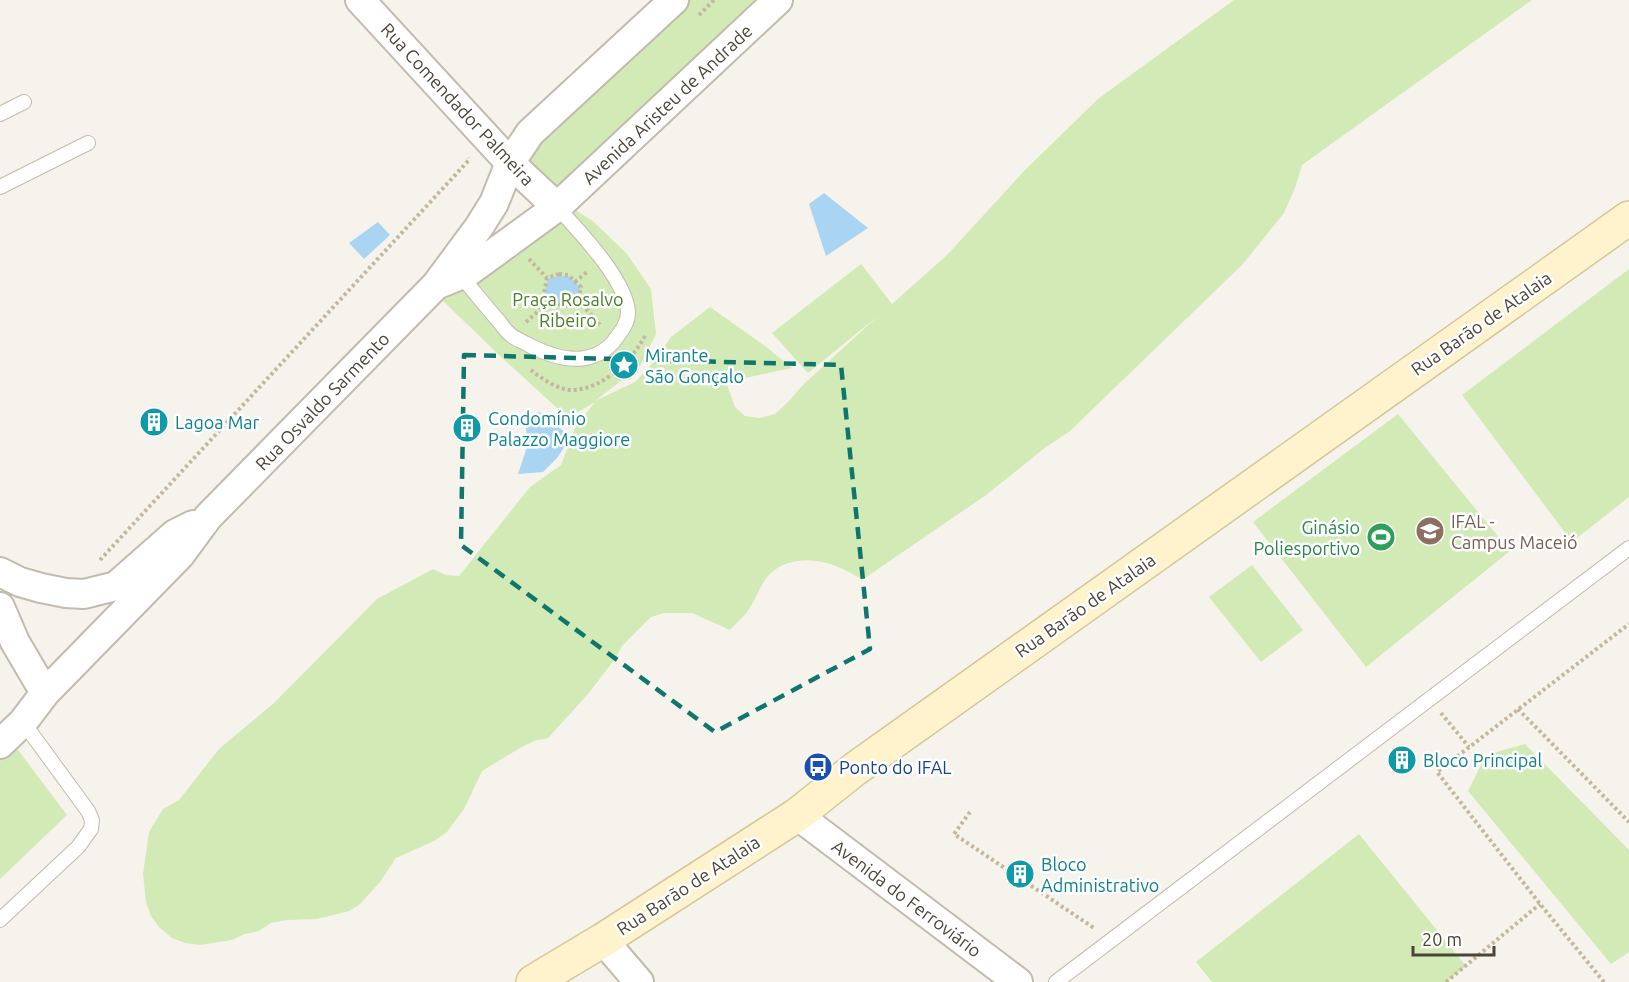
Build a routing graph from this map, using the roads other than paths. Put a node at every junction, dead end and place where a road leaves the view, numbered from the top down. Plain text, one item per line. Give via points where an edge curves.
1 (360, 0) edge
2 (674, 0) edge
3 (778, 0) edge
4 (24, 102) dead end
5 (0, 114) edge
6 (88, 143) dead end
7 (510, 163) junction
8 (0, 187) edge
9 (557, 207) junction
10 (1629, 218) edge
11 (448, 280) junction
12 (208, 517) junction
13 (1629, 548) edge
14 (0, 572) edge
15 (84, 594) junction
16 (0, 607) edge
17 (107, 630) junction
18 (8, 646) edge
19 (45, 693) junction
20 (23, 722) junction
21 (0, 744) edge
22 (796, 815) junction
23 (0, 920) edge
24 (603, 940) junction
25 (533, 982) edge
26 (639, 982) edge
27 (1018, 982) edge
28 (1056, 982) edge

1 - 7 street, Rua Comendador Palmeira
2 - 7 street via 530,133
3 - 9 street, Avenida Aristeu de Andrade
4 - 5 lane
6 - 8 lane
7 - 9 street, Rua Comendador Palmeira
7 - 11 street, Rua Osvaldo Sarmento via 494,203
9 - 11 street, Rua Osvaldo Sarmento via 468,272
9 - 11 lane via 620,286 628,314 627,323 614,342 591,358 548,355 511,335
10 - 22 main road, Rua Barão de Atalaia via 864,762
11 - 12 street, Rua Osvaldo Sarmento
12 - 15 street, Rua Osvaldo Sarmento via 175,534 116,586
12 - 17 street, Rua Osvaldo Sarmento via 180,555
13 - 28 lane
14 - 15 street, Rua Osvaldo Sarmento via 41,588
15 - 17 street
16 - 18 street
17 - 19 street, Rua Osvaldo Sarmento
18 - 19 street
19 - 20 street, Rua Osvaldo Sarmento
20 - 21 street, Rua Osvaldo Sarmento
20 - 23 lane via 92,820 87,837 78,847
22 - 24 main road, Rua Barão de Atalaia
22 - 27 street, Avenida do Ferroviário
24 - 25 main road, Rua Barão de Atalaia
24 - 26 street

